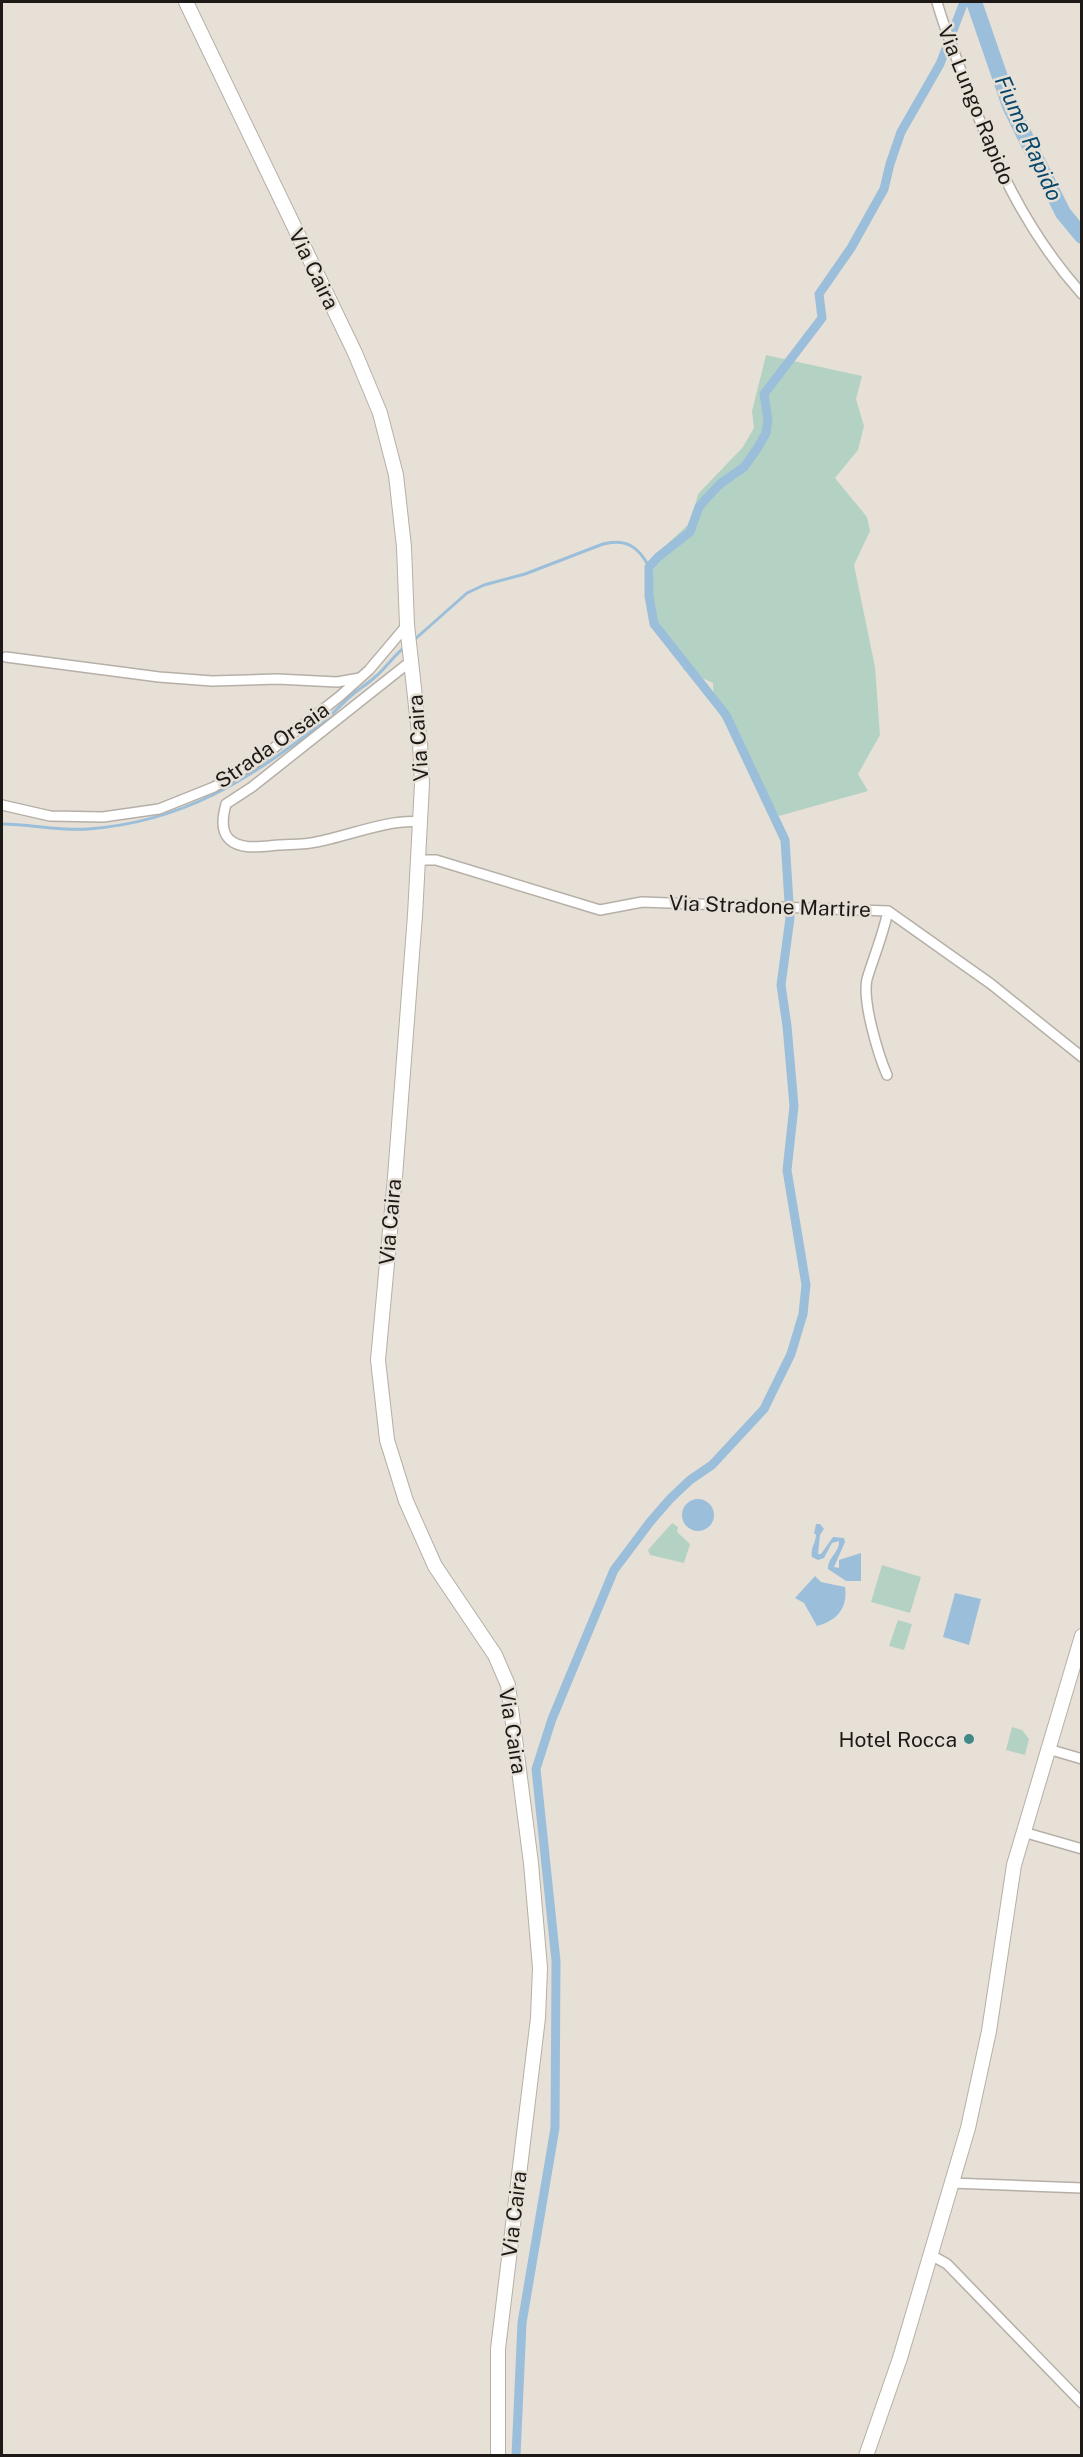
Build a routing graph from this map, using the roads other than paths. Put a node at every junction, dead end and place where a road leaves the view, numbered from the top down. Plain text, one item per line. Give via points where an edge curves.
1 (186, 2) edge
2 (937, 2) edge
3 (1082, 294) edge
4 (407, 626) junction
5 (6, 657) dead end
6 (411, 662) junction
7 (360, 678) junction
8 (2, 805) edge
9 (420, 822) junction
10 (418, 860) junction
11 (888, 911) junction
12 (1082, 1057) edge
13 (887, 1075) dead end
14 (1082, 1636) edge
15 (1048, 1749) junction
16 (1082, 1759) edge
17 (1023, 1832) junction
18 (1082, 1849) edge
19 (951, 2183) junction
20 (1082, 2188) edge
21 (931, 2255) junction
22 (1082, 2403) edge
23 (498, 2456) edge
24 (866, 2456) edge

1 - 4 street, Via Caira via 355,353 380,413 396,475
2 - 3 street, Via Lungo Rapido via 989,147 1015,201 1067,279
4 - 6 street, Via Caira
4 - 7 street, Strada Orsaia
5 - 7 street via 212,681 337,682
6 - 9 street, Via Caira via 420,742
6 - 9 street via 226,804 223,823 231,840 241,845 267,846 313,843 404,822
7 - 8 street, Strada Orsaia via 256,762 214,787 159,809 70,818
9 - 10 street, Via Caira
10 - 11 street, Via Stradone Martire via 436,860 600,910 642,902
10 - 23 street, Via Caira via 378,1360 387,1440 406,1501 435,1566 495,1655 508,1685 540,1968 538,2018 498,2349
11 - 12 street, Via Stradone Martire via 991,984
11 - 13 street via 867,981 878,1056
14 - 15 street
15 - 16 street
15 - 17 street
17 - 18 street
17 - 19 street via 1006,1909 989,2031 968,2128
19 - 20 street
19 - 21 street
21 - 22 street via 947,2264
21 - 24 street

